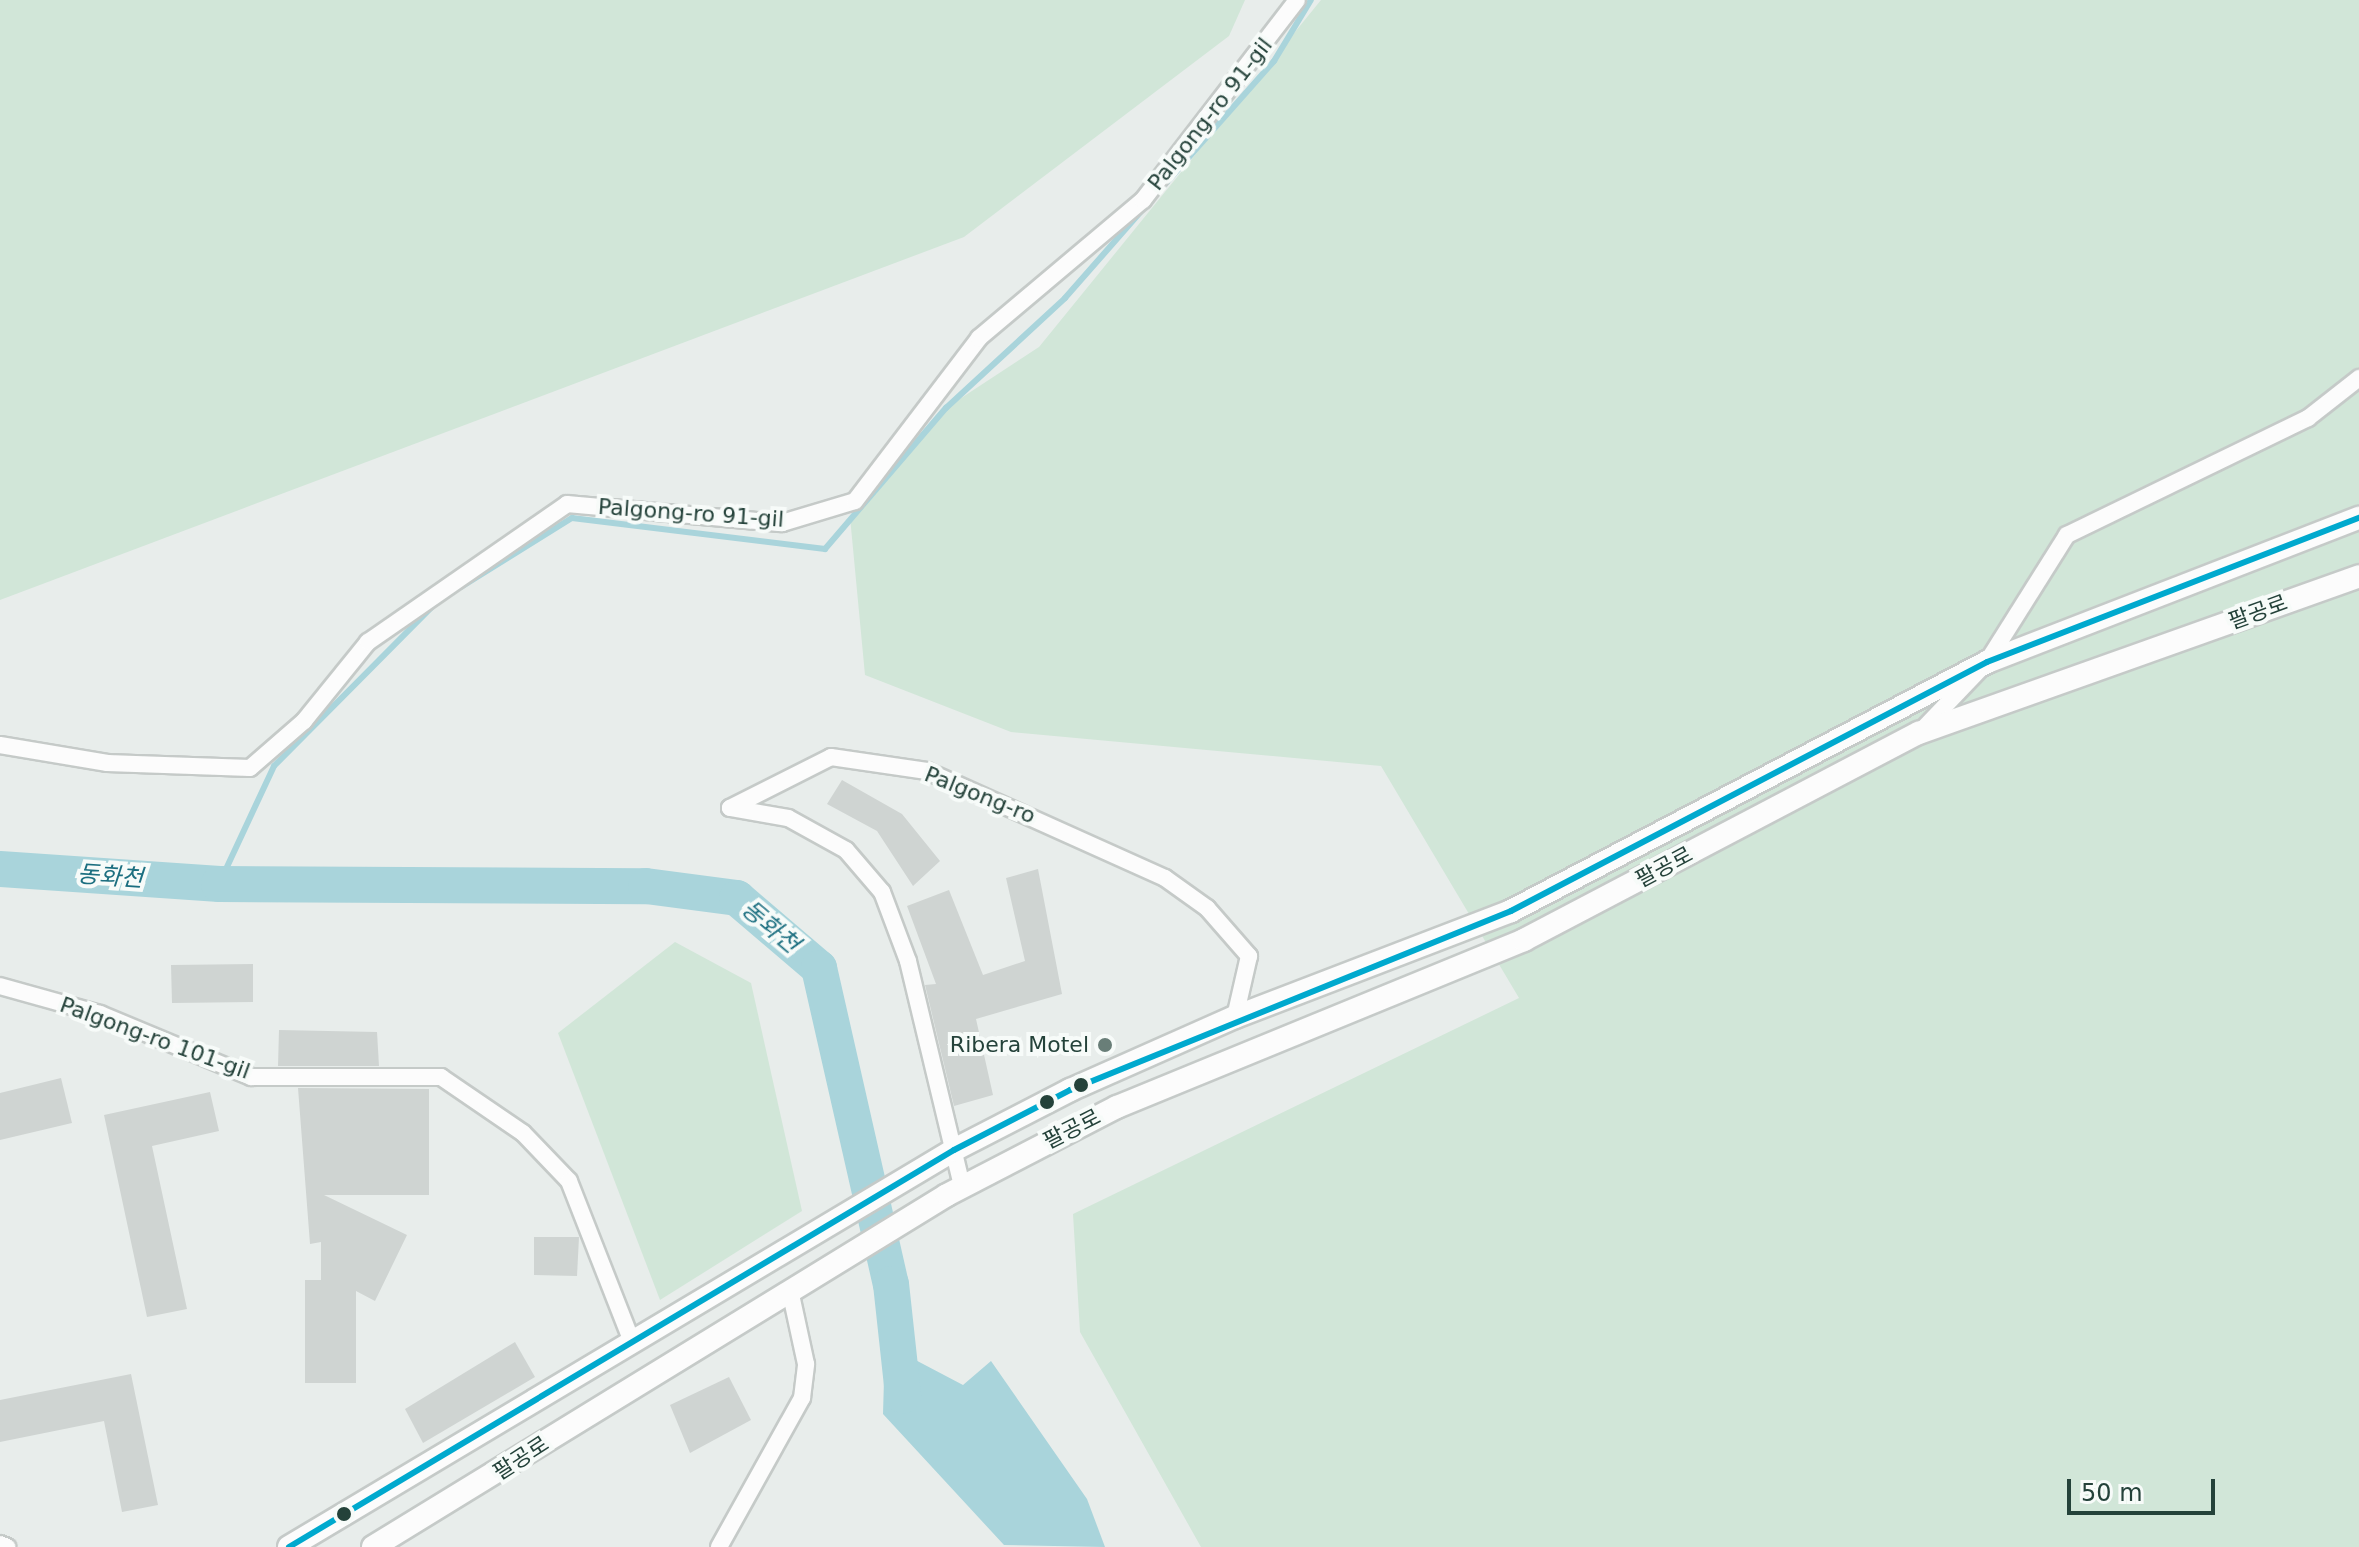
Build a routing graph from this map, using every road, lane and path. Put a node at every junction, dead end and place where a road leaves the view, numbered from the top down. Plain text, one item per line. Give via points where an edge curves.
1 (1297, 0) edge
2 (2359, 378) edge
3 (2359, 518) edge
4 (2359, 576) edge
5 (1987, 662) junction
6 (1919, 733) junction
7 (0, 745) edge
8 (0, 986) edge
9 (1235, 1017) junction
10 (954, 1151) junction
11 (962, 1186) junction
12 (790, 1290) junction
13 (632, 1342) junction
14 (0, 1544) edge
15 (7, 1547) edge
16 (289, 1547) edge
17 (373, 1547) edge
18 (719, 1547) edge

1 - 7 street, Palgong-ro 91-gil via 1143,200 979,338 855,501 782,523 567,504 368,642 304,721 250,768 107,763
2 - 5 street via 2308,418 2067,535
3 - 5 main road
4 - 6 main road, 팔공로
5 - 6 street
5 - 9 main road via 1511,911
6 - 11 main road, 팔공로 via 1524,940 1173,1082
8 - 13 street, Palgong-ro 101-gil via 100,1014 251,1077 441,1077 523,1133 569,1181 624,1307
9 - 10 main road
9 - 10 street, Palgong-ro via 1249,956 1207,908 1165,878 927,771 831,757 730,808 788,818 846,850 882,892 908,961
10 - 11 street
10 - 13 main road
11 - 12 main road, 팔공로
12 - 17 main road, 팔공로
12 - 18 street via 806,1364 802,1398
13 - 16 main road
14 - 15 street

